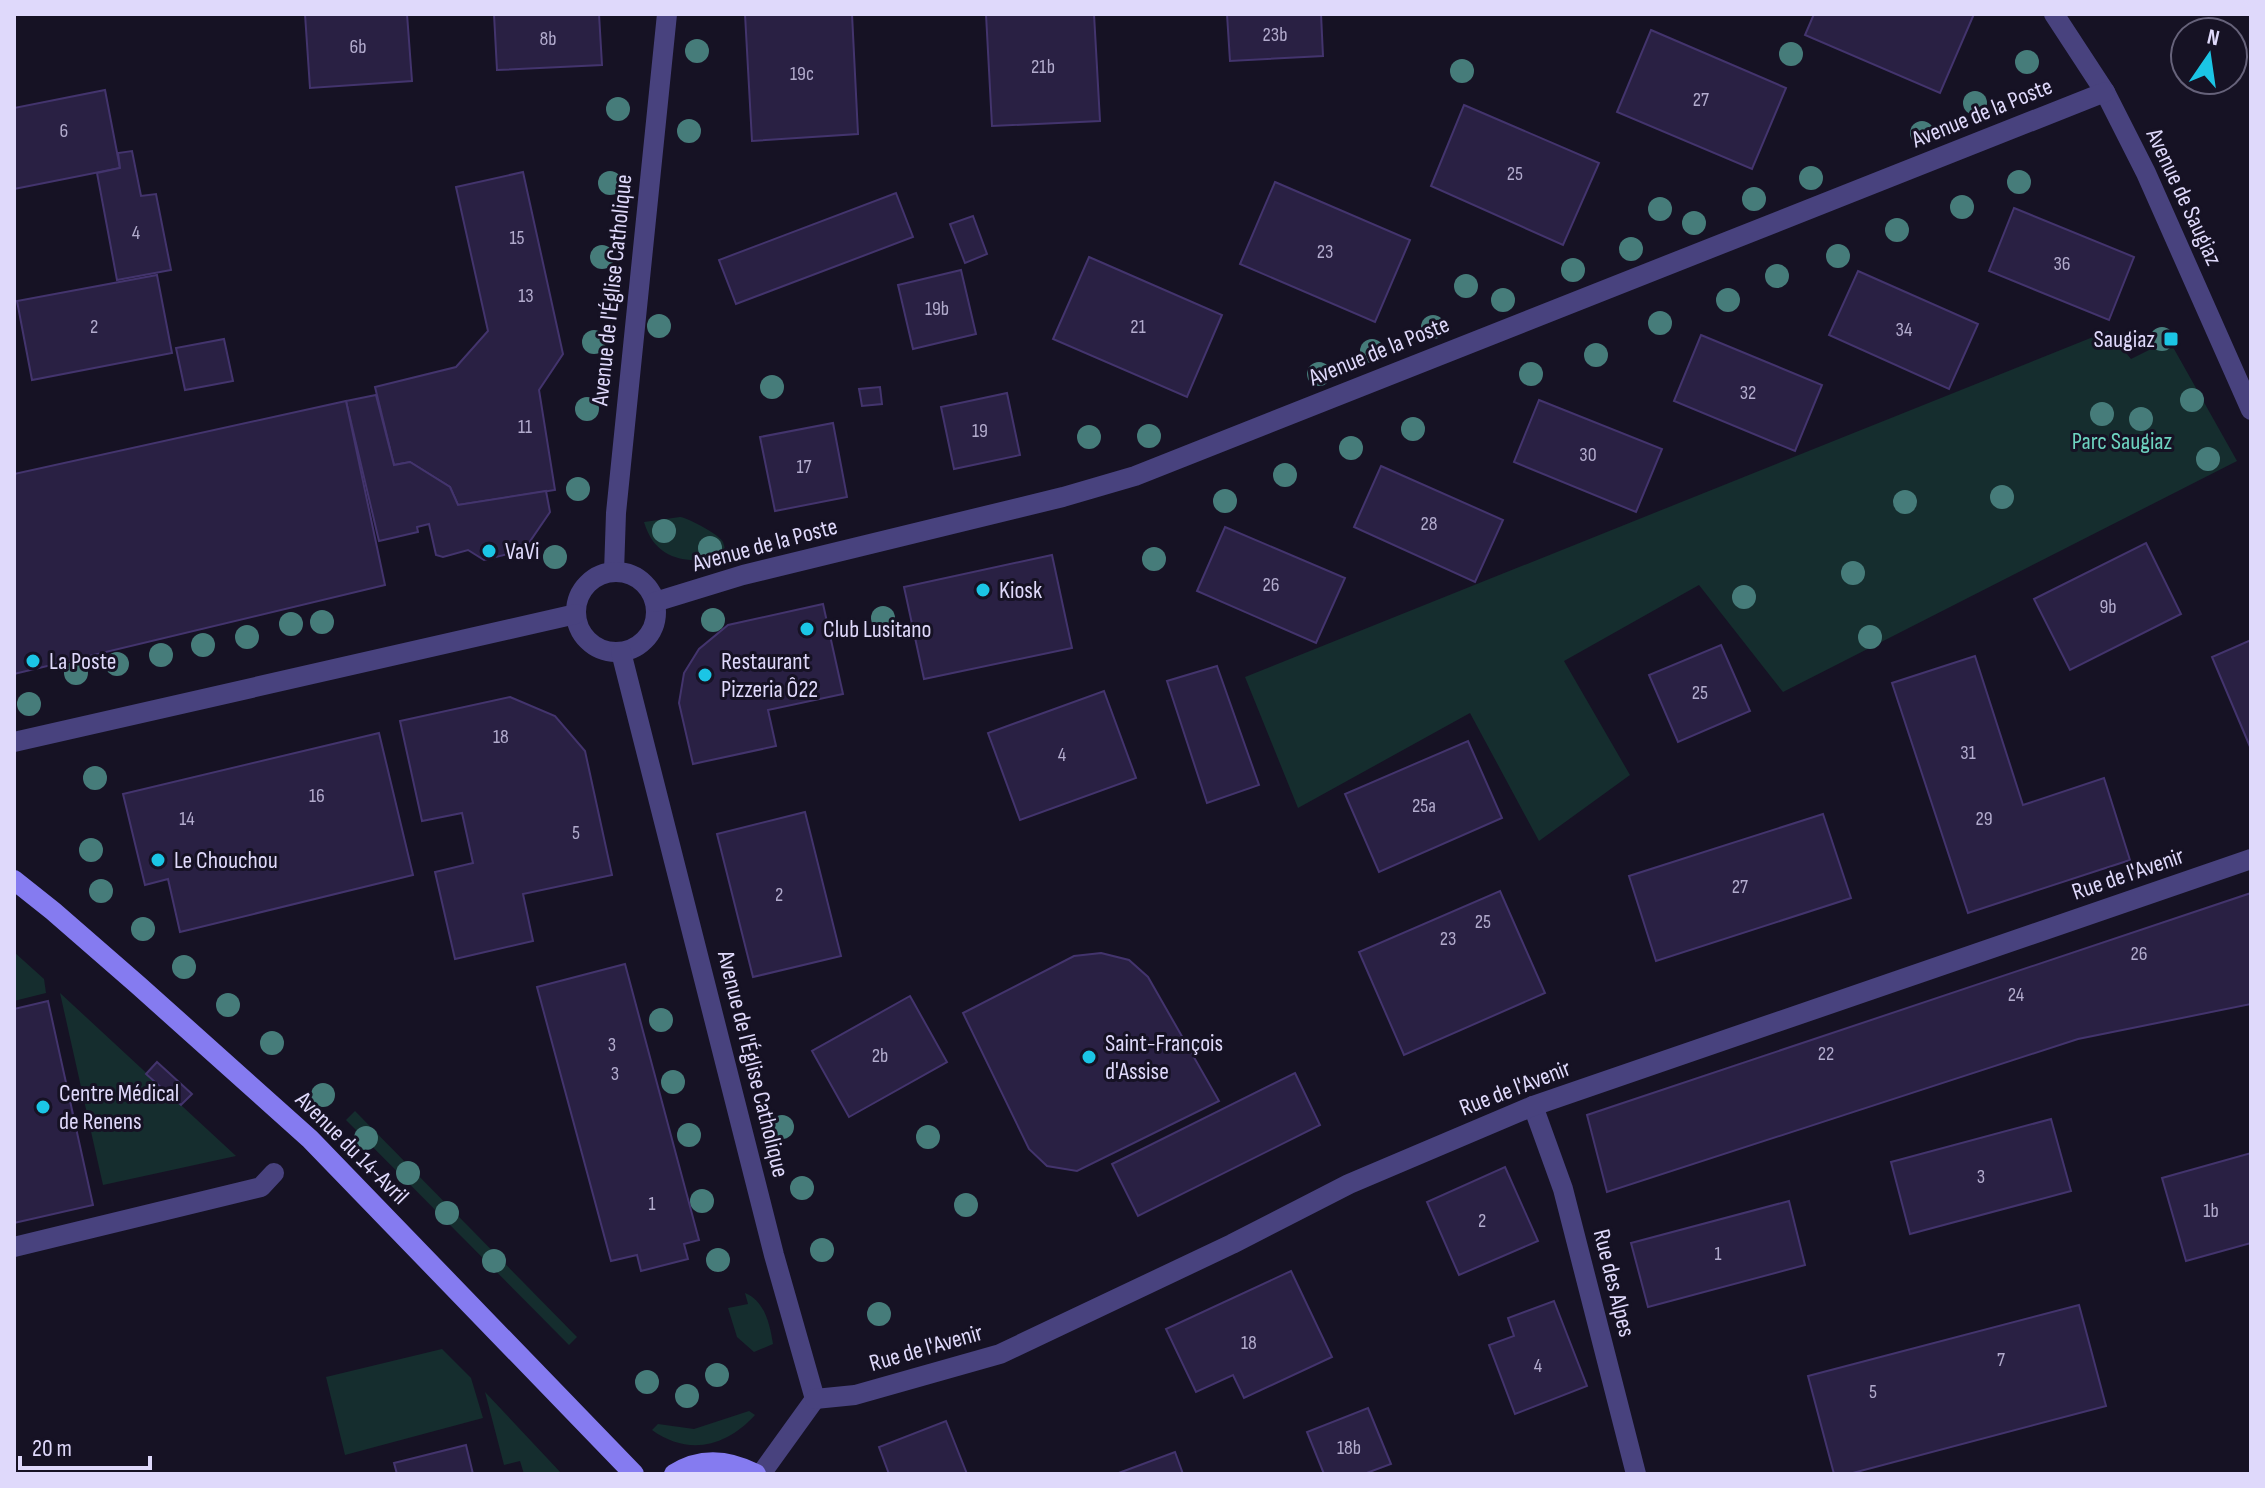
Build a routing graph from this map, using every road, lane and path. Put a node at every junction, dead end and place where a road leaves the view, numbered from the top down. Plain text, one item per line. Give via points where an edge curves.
1 (667, 14) edge
2 (2054, 14) edge
3 (2105, 92) junction
4 (2251, 410) edge
5 (614, 572) junction
6 (655, 602) junction
7 (576, 614) junction
8 (621, 652) junction
9 (14, 742) edge
10 (2251, 859) edge
11 (14, 880) edge
12 (1533, 1106) junction
13 (274, 1173) dead end
14 (14, 1247) edge
15 (815, 1399) junction
16 (634, 1474) edge
17 (674, 1474) edge
18 (758, 1474) edge
19 (1636, 1474) edge

1 - 5 street, Avenue de l'Église Catholique
2 - 3 street, Avenue de Saugiaz
3 - 4 street, Avenue de Saugiaz
3 - 6 street, Avenue de la Poste via 1135,476
5 - 6 street via 639,580
5 - 7 street via 583,588
6 - 8 street via 649,635
7 - 8 street via 588,642
7 - 9 street
8 - 15 street, Avenue de l'Église Catholique
10 - 12 street, Rue de l'Avenir
11 - 16 main road, Avenue du 14-Avril via 310,1139
12 - 15 street, Rue de l'Avenir via 1349,1184 1000,1354 855,1395
12 - 19 street, Rue des Alpes via 1563,1189
13 - 14 street via 261,1187
15 - 18 street
17 - 18 main road via 722,1461

